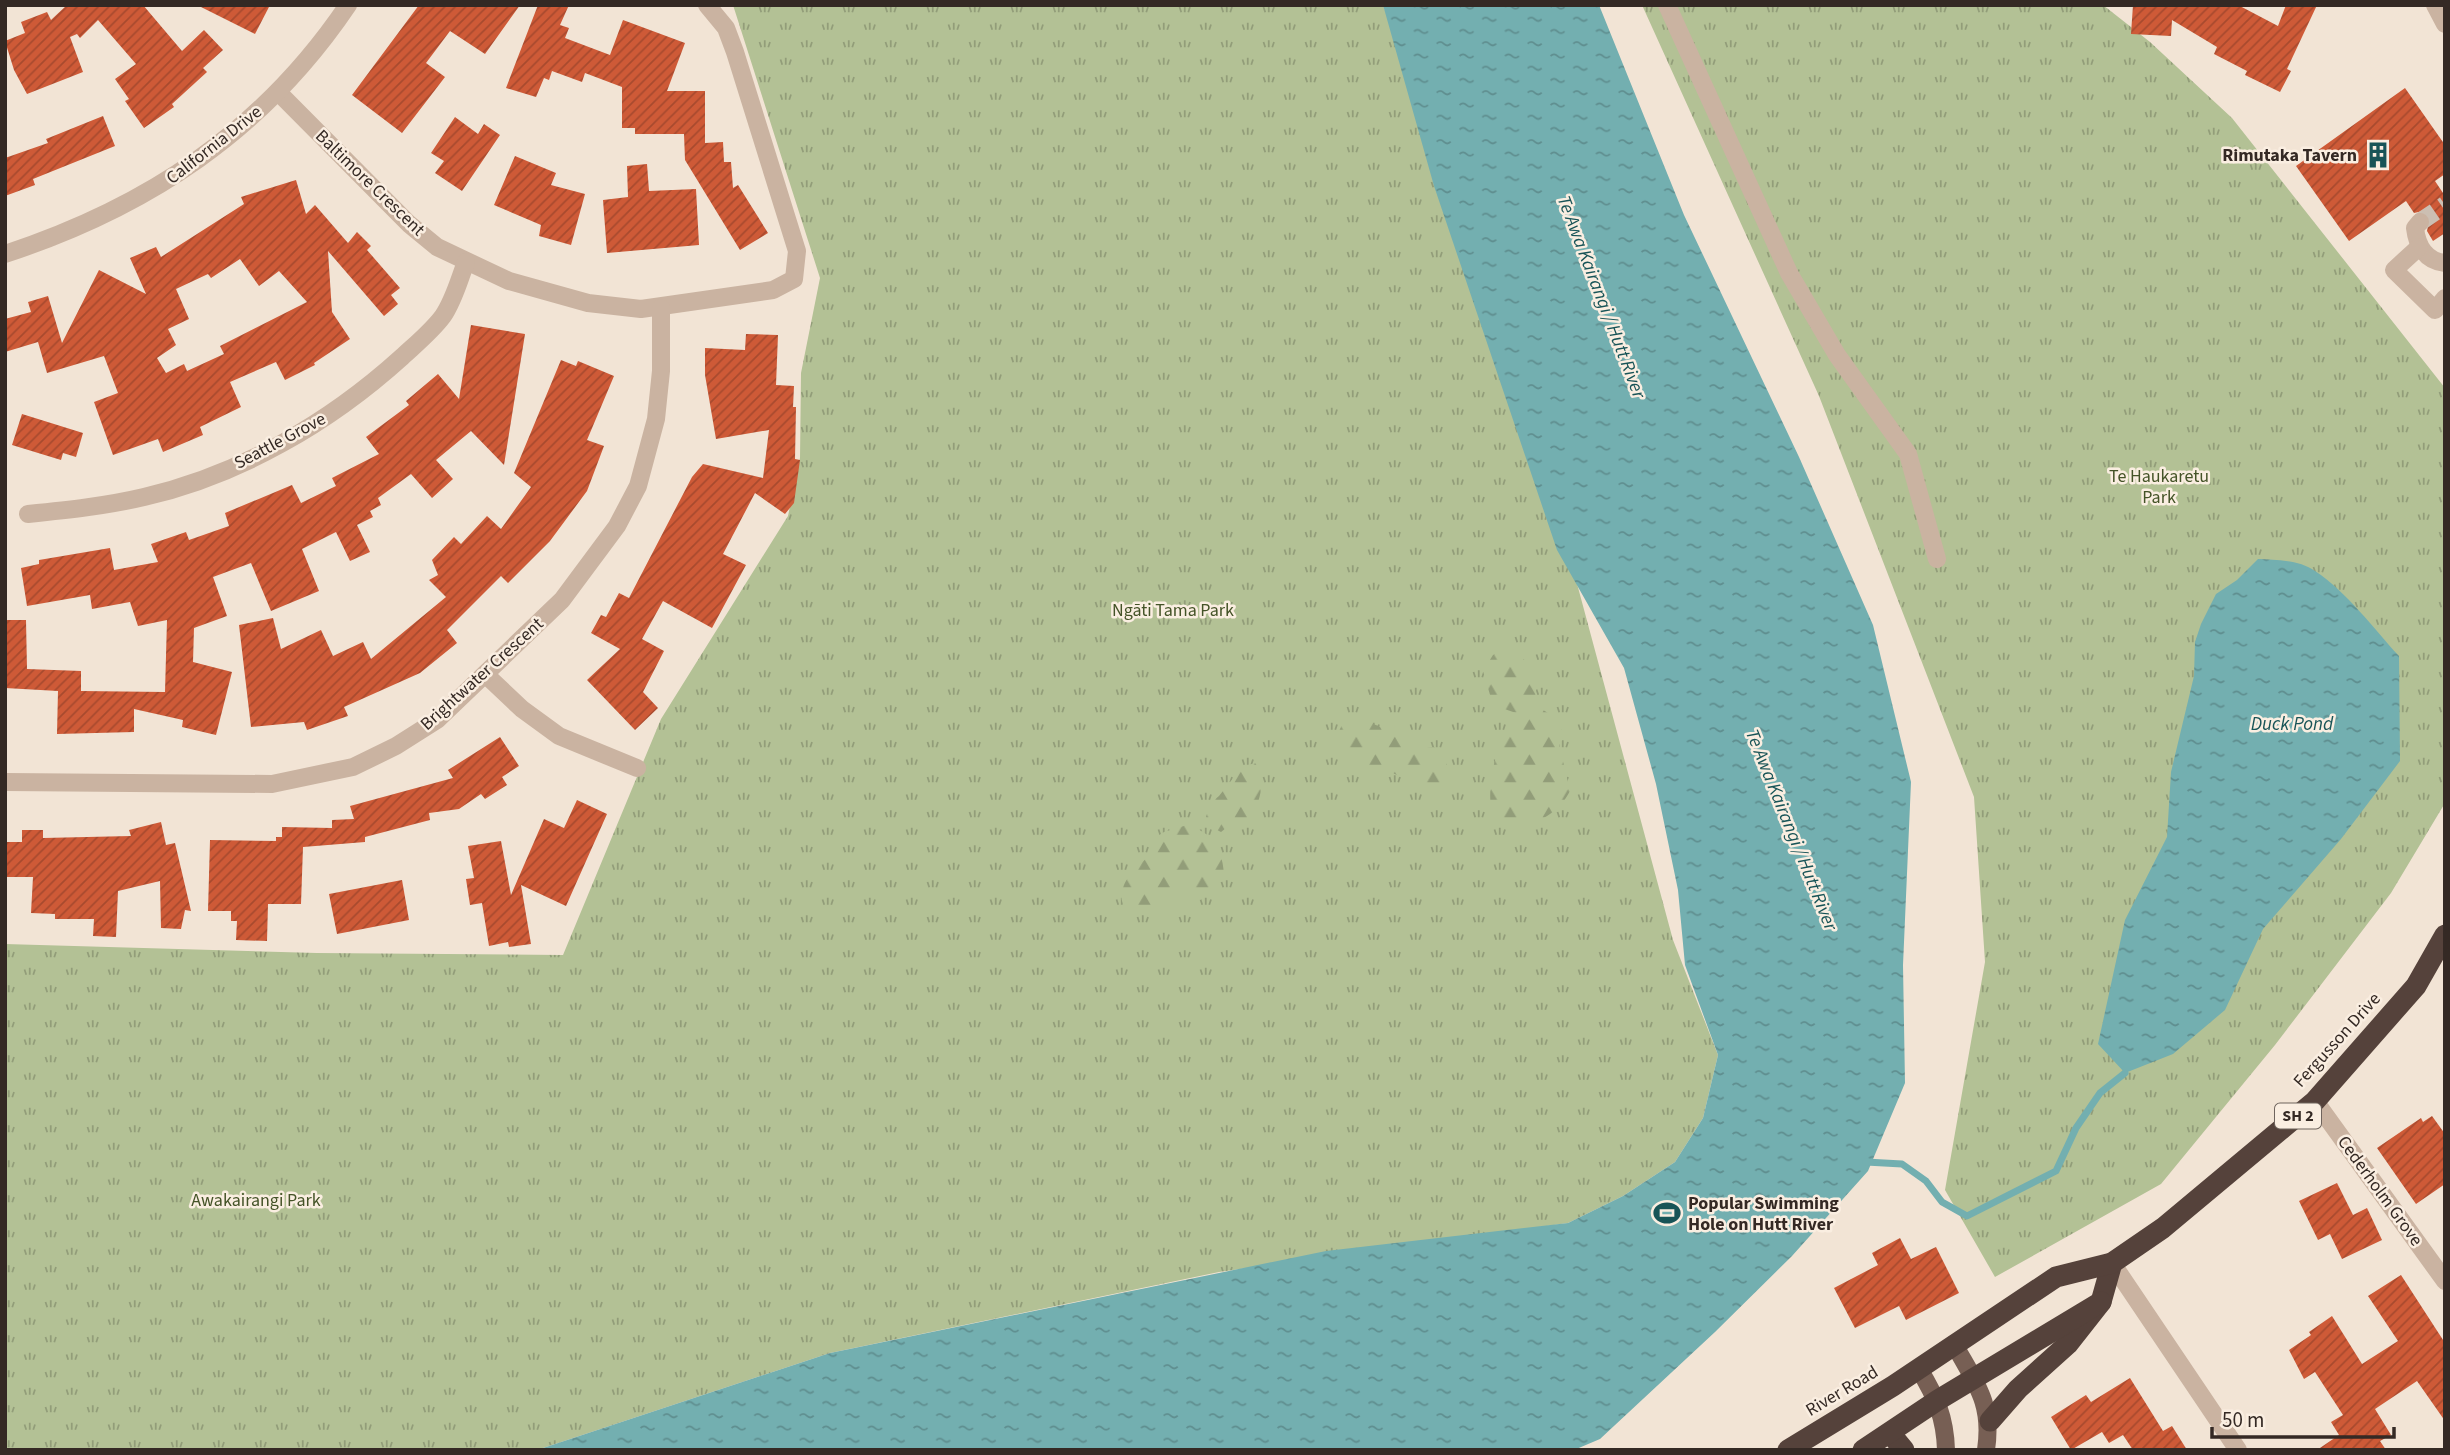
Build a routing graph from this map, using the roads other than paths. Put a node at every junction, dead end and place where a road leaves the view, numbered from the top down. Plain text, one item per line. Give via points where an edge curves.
1 (348, 5) edge
2 (707, 5) edge
3 (1667, 5) edge
4 (2435, 5) edge
5 (2445, 24) edge
6 (278, 92) junction
7 (2420, 222) dead end
8 (2419, 247) junction
9 (5, 254) edge
10 (466, 262) junction
11 (2445, 263) edge
12 (661, 308) junction
13 (2441, 311) edge
14 (28, 514) dead end
15 (1937, 559) dead end
16 (486, 675) junction
17 (636, 768) dead end
18 (5, 782) edge
19 (2445, 935) edge
20 (2315, 1101) junction
21 (2112, 1263) junction
22 (2445, 1281) edge
23 (2101, 1301) junction
24 (1954, 1344) junction
25 (1919, 1369) junction
26 (1974, 1380) junction
27 (1938, 1400) junction
28 (1990, 1421) junction
29 (1890, 1433) junction
30 (1788, 1450) edge
31 (1863, 1450) edge
32 (1904, 1450) edge
33 (1946, 1450) edge
34 (1986, 1450) edge
35 (2238, 1450) edge

1 - 6 street, California Drive
2 - 12 street, Baltimore Crescent via 726,28 735,52 797,251 794,279 773,290
3 - 15 street via 1790,273 1837,355 1908,454
4 - 5 street
6 - 9 street, California Drive via 180,174 124,207
6 - 10 street, Baltimore Crescent via 409,224 437,247
7 - 8 street via 2415,228
8 - 11 street via 2425,255
8 - 13 street via 2394,270
10 - 12 street, Baltimore Crescent via 542,292 616,307
10 - 14 street, Seattle Grove via 452,299 429,332 380,376 293,437 255,458 146,497
12 - 16 street, Brightwater Crescent via 656,419 638,486 585,572
16 - 17 street via 559,736
16 - 18 street, Brightwater Crescent via 437,720 396,746 353,767 310,778 228,786
19 - 20 highway, Fergusson Drive / SH 2 via 2416,986
20 - 21 highway, Fergusson Drive / SH 2 via 2163,1227
20 - 22 street, Cederholm Grove
21 - 23 highway
21 - 24 highway, Fergusson Drive / SH 2 via 2056,1277
21 - 35 street
23 - 26 highway
23 - 28 highway via 2068,1344
24 - 25 highway, Fergusson Drive / SH 2
24 - 26 main road
25 - 27 main road
25 - 30 highway, River Road / SH 2
26 - 27 highway
26 - 28 main road
27 - 29 highway
27 - 33 main road via 1945,1421
28 - 34 main road
29 - 31 highway
29 - 32 highway

